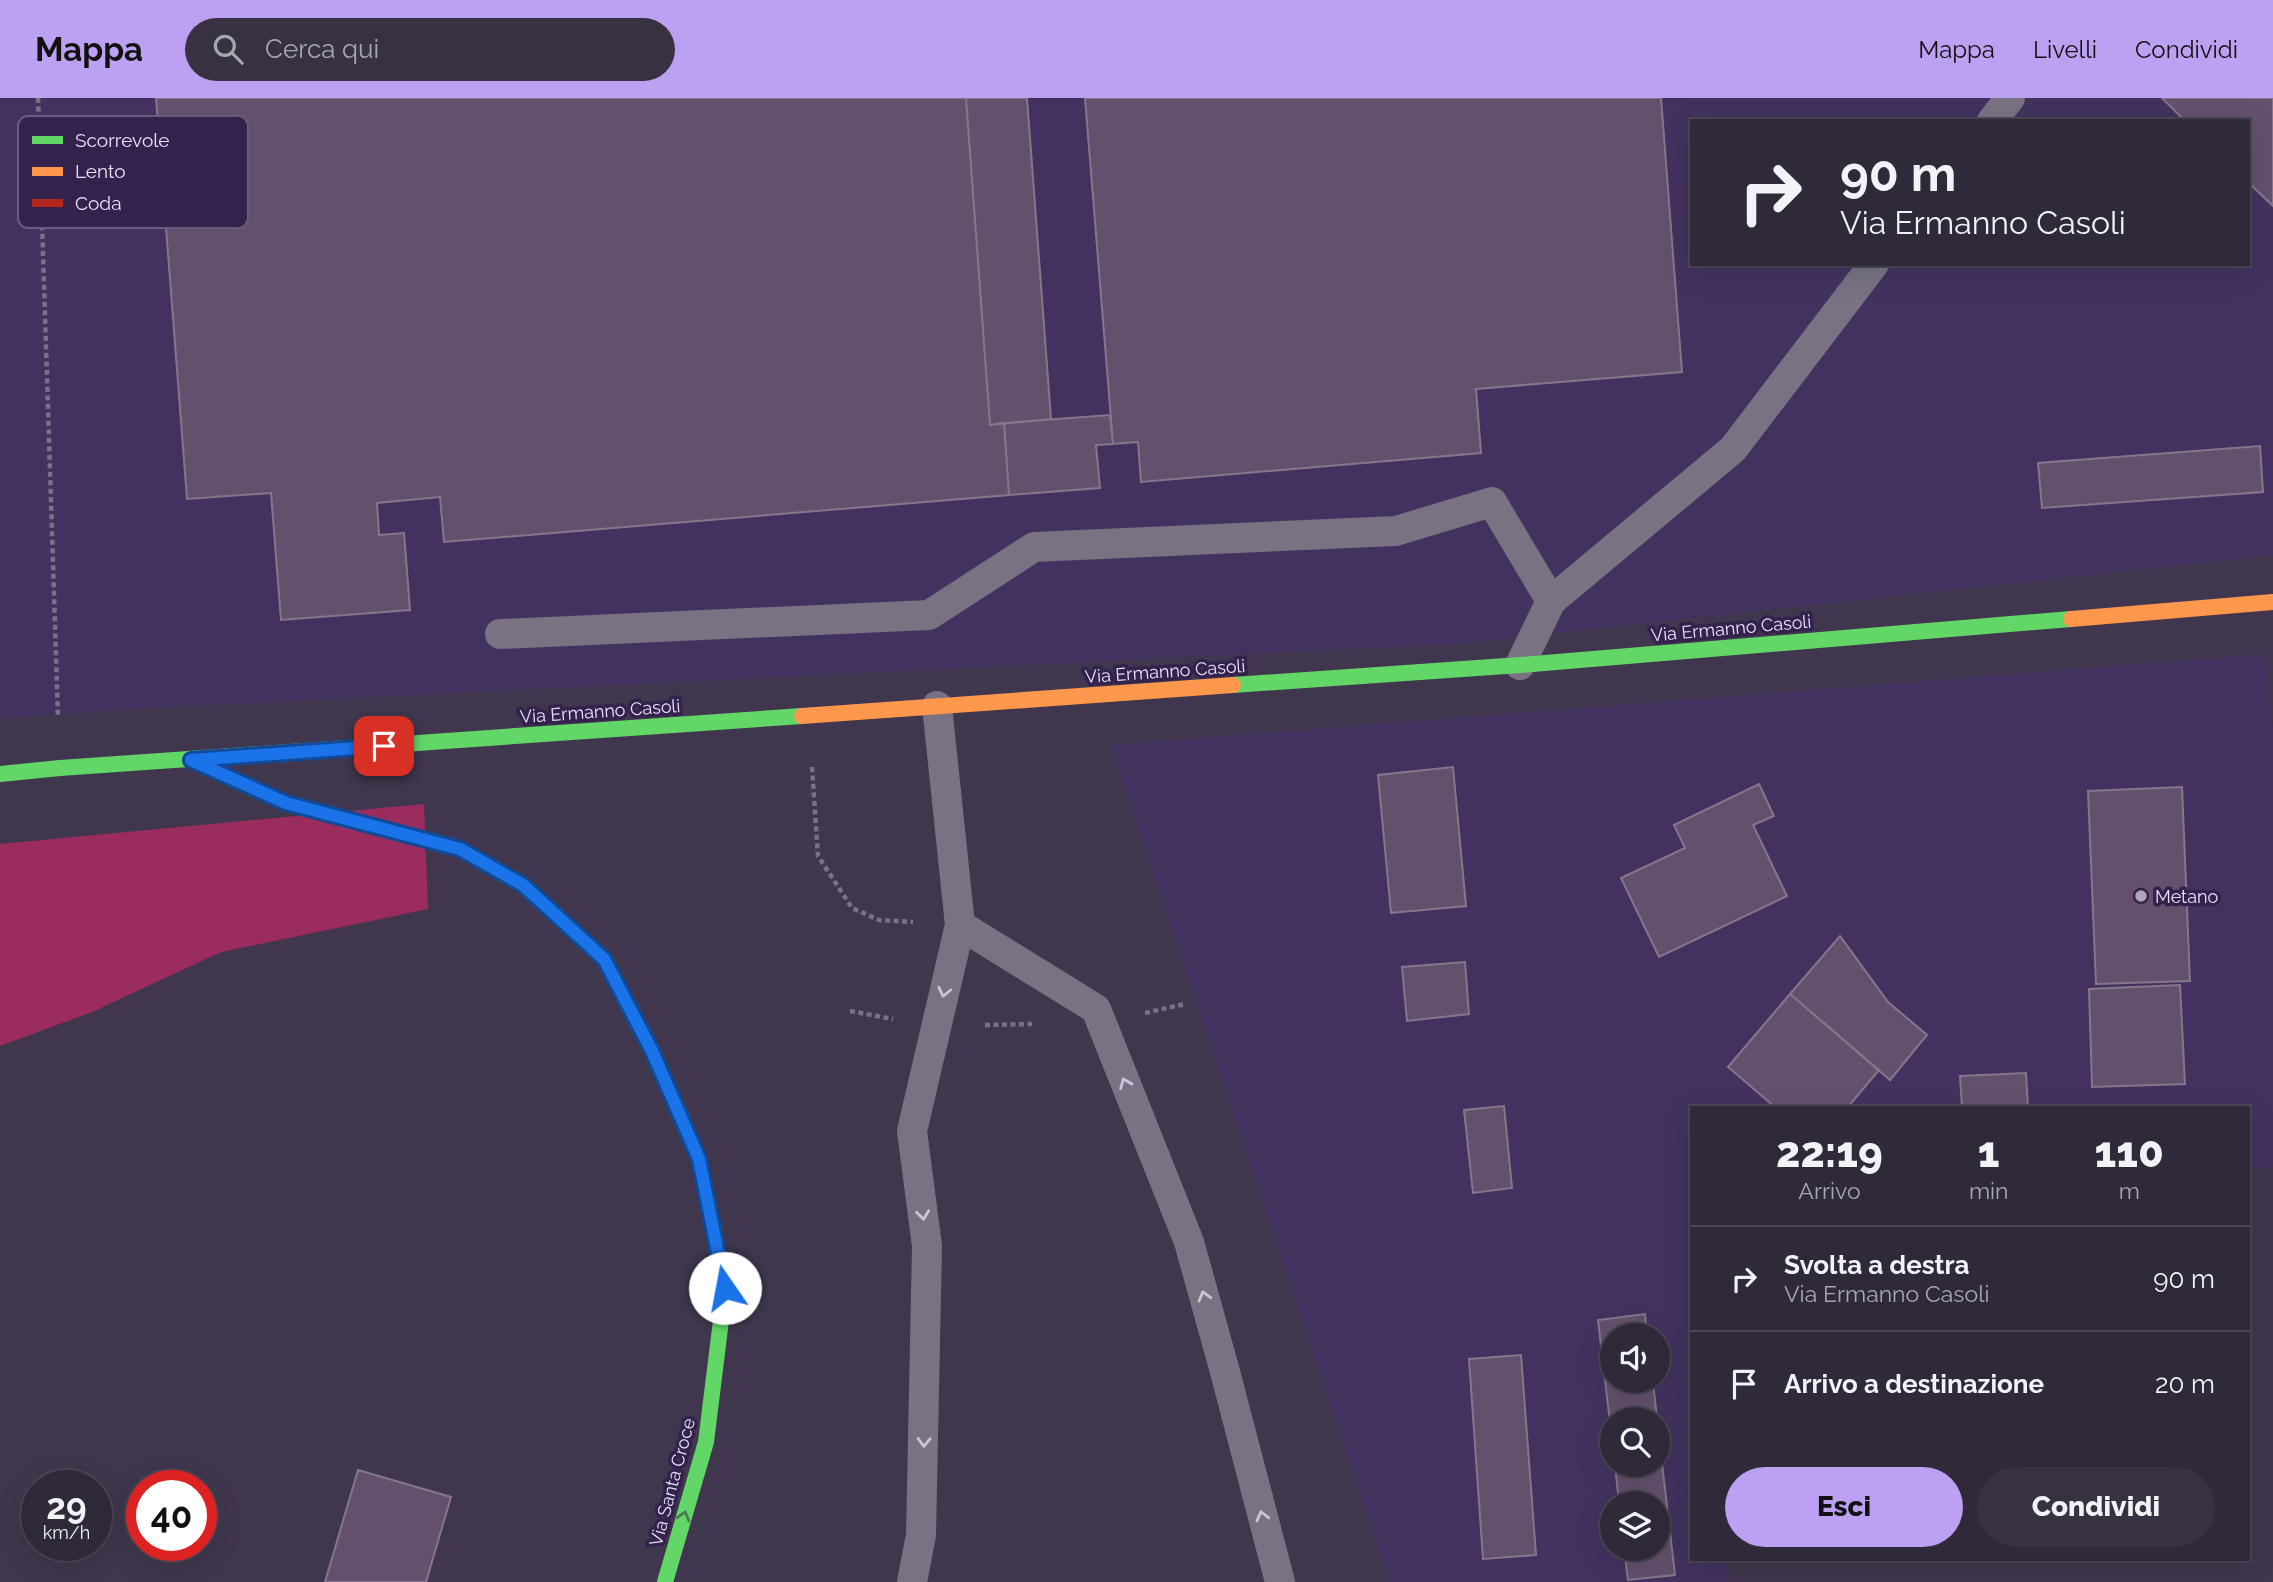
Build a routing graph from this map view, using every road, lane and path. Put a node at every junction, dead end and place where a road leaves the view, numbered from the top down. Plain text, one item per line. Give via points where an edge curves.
1 (38, 98) edge
2 (2010, 98) edge
3 (39, 116) edge
4 (1994, 119) edge
5 (42, 228) edge
6 (1872, 266) edge
7 (1551, 601) junction
8 (2273, 602) edge
9 (500, 634) dead end
10 (1521, 665) junction
11 (937, 706) junction
12 (191, 760) junction
13 (60, 768) junction
14 (0, 774) edge
15 (813, 783) dead end
16 (960, 925) junction
17 (1185, 1004) dead end
18 (850, 1011) dead end
19 (1101, 1023) junction
20 (936, 1026) junction
21 (665, 1582) edge
22 (912, 1582) edge
23 (1279, 1582) edge

1 - 3 path
2 - 4 lane
5 - 13 path
6 - 7 lane via 1733,449
7 - 9 lane via 1492,502 1396,531 1034,547 929,615
7 - 10 lane
8 - 10 main road, Via Ermanno Casoli
10 - 11 main road, Via Ermanno Casoli
11 - 12 main road, Via Ermanno Casoli
11 - 16 lane
12 - 13 main road, Via Ermanno Casoli
21 -> 12 main road, Via Santa Croce via 706,1442 725,1288 699,1159 652,1051 604,959 523,885 460,849 286,803
13 - 14 main road, Via Ermanno Casoli
15 - 16 path via 818,856 852,908 879,920
16 - 19 lane via 1096,1009
16 -> 20 lane
17 - 19 path
18 - 20 path
19 - 20 path
23 -> 19 lane via 1189,1242
20 -> 22 lane via 912,1131 927,1246 921,1535

